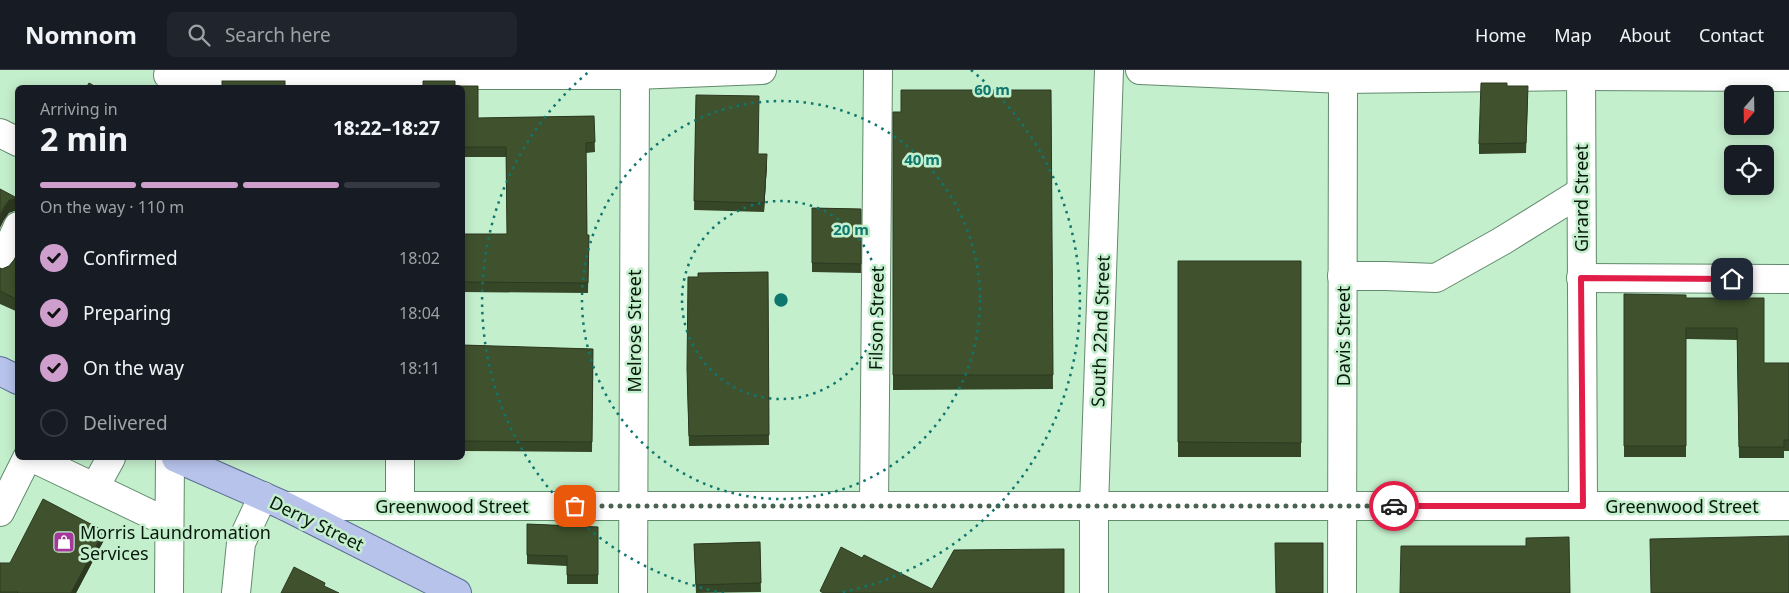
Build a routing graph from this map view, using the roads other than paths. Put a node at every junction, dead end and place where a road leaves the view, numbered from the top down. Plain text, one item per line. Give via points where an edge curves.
1 (762, 70) edge
2 (878, 70) edge
3 (1109, 70) edge
4 (1140, 70) edge
5 (635, 73) edge
6 (1581, 73) edge
7 (168, 77) edge
8 (402, 77) edge
9 (1789, 77) edge
10 (1343, 78) junction
11 (0, 133) edge
12 (15, 140) edge
13 (1581, 192) junction
14 (15, 233) edge
15 (0, 266) edge
16 (1342, 276) junction
17 (1581, 278) junction
18 (1789, 279) edge
19 (0, 371) edge
20 (15, 378) edge
21 (26, 460) edge
22 (37, 460) edge
23 (109, 460) edge
24 (170, 460) edge
25 (181, 460) edge
26 (400, 460) edge
27 (95, 487) junction
28 (274, 501) junction
29 (400, 506) junction
30 (633, 506) junction
31 (874, 506) junction
32 (1094, 506) junction
33 (1343, 506) junction
34 (1583, 506) junction
35 (1789, 506) edge
36 (0, 512) edge
37 (169, 524) junction
38 (169, 593) edge
39 (236, 593) edge
40 (457, 593) edge
41 (633, 593) edge
42 (1094, 593) edge
43 (1342, 593) edge

1 - 5 street
2 - 31 street, Filson Street
3 - 32 street, South 22nd Street
4 - 10 street
5 - 8 street
5 - 30 street, Melrose Street
6 - 9 street
6 - 10 street
6 - 13 street, Girard Street
7 - 8 street
10 - 16 street, Davis Street
11 - 12 street
13 - 16 street via 1436,278
13 - 17 street, Girard Street
14 - 15 street
16 - 33 street, Davis Street
17 - 18 street
17 - 34 street, Girard Street
19 - 20 main road
21 - 36 street
22 - 27 street
23 - 27 street
24 - 37 street
25 - 28 main road, Derry Street
26 - 29 street
27 - 37 street
28 - 29 street, Greenwood Street
28 - 39 street via 241,543
28 - 40 main road, Derry Street
29 - 30 street, Greenwood Street
30 - 31 street, Greenwood Street
30 - 41 street, Melrose Street
31 - 32 street, Greenwood Street
32 - 33 street, Greenwood Street
32 - 42 street, South 22nd Street
33 - 34 street, Greenwood Street
33 - 43 street, Davis Street
34 - 35 street, Greenwood Street
37 - 38 street

